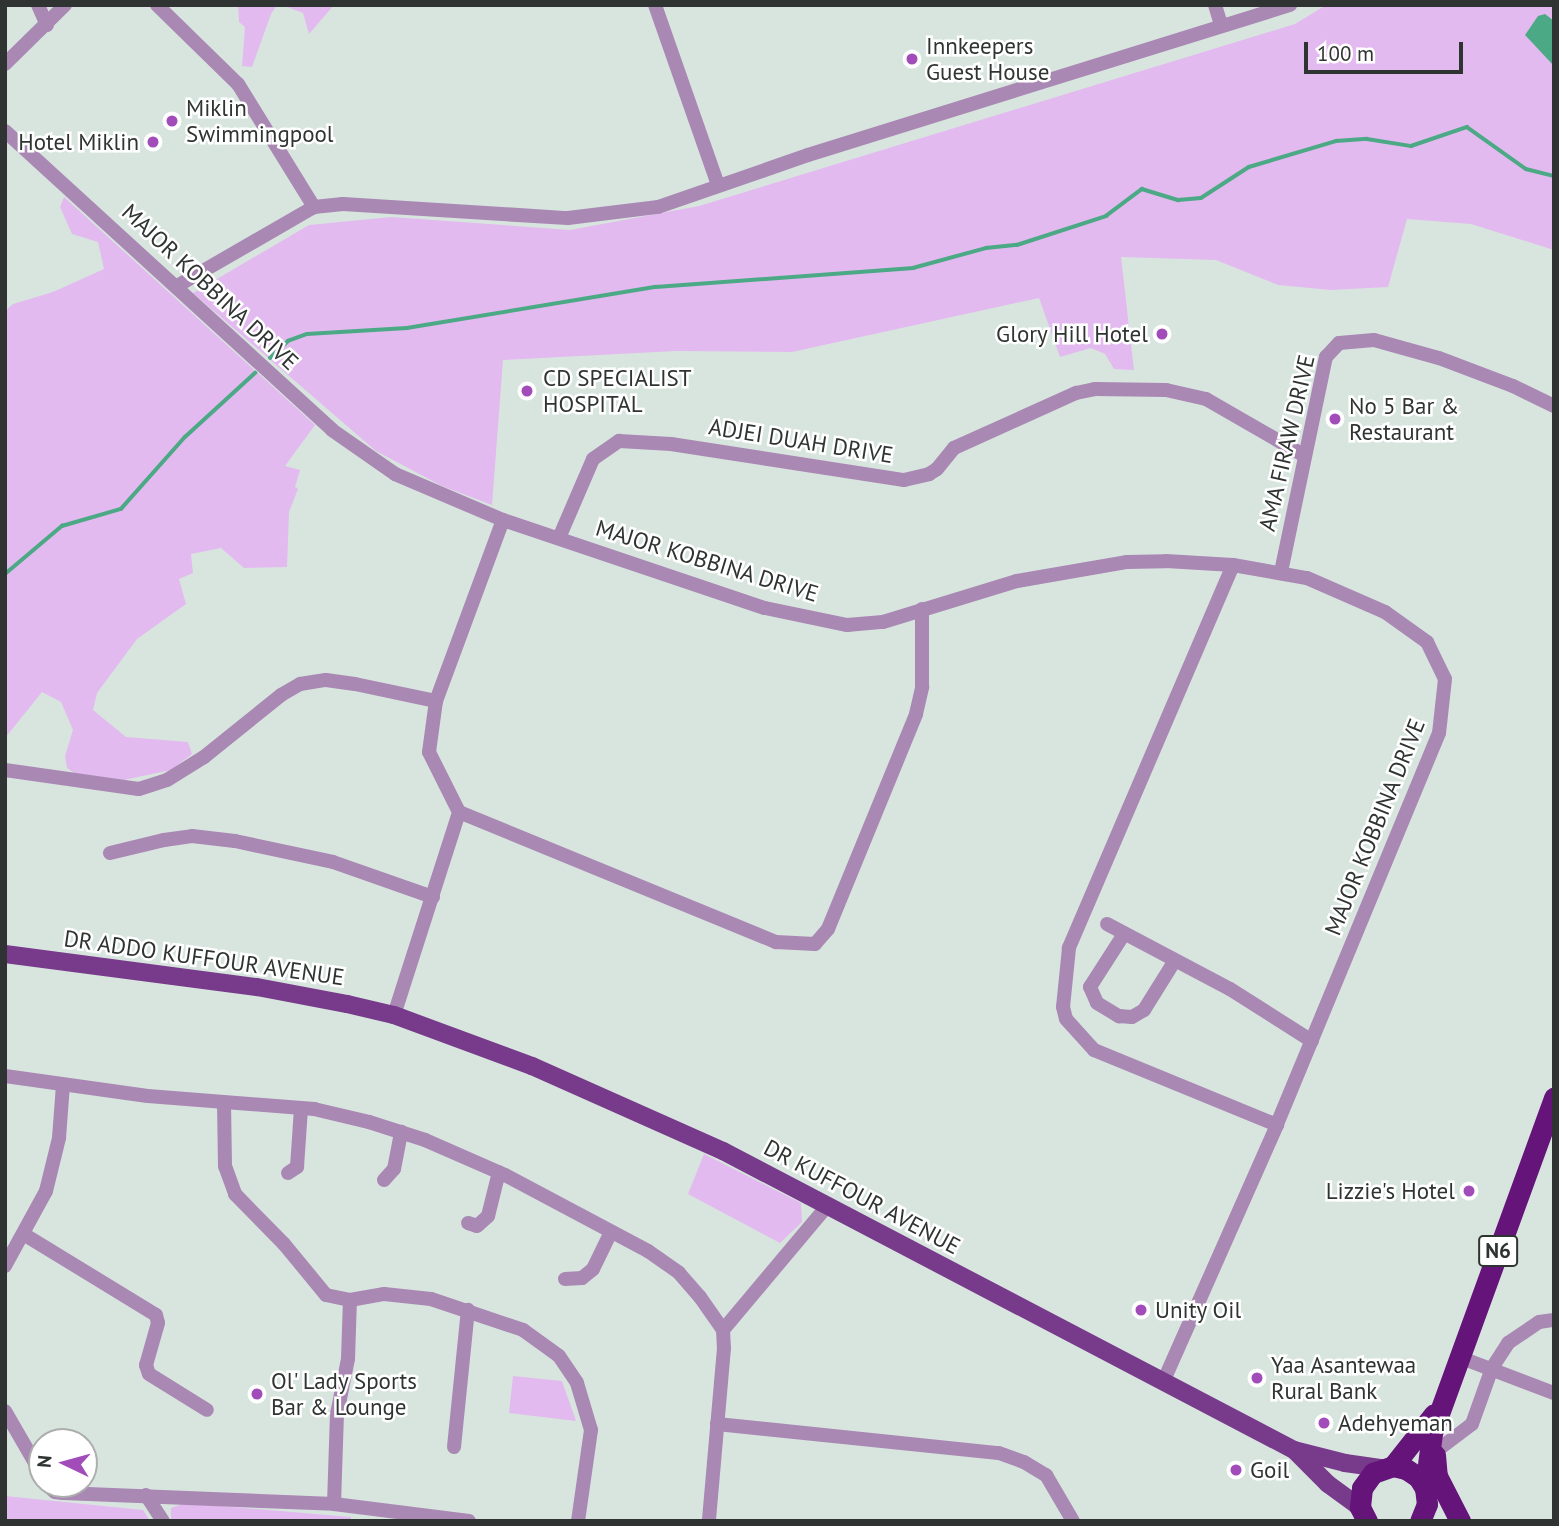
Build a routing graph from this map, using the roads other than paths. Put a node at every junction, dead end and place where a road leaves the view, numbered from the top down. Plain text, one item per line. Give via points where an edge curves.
1 (38, 5) edge
2 (65, 5) edge
3 (156, 5) edge
4 (655, 5) edge
5 (1214, 5) edge
6 (1290, 5) edge
7 (47, 25) junction
8 (1221, 25) junction
9 (5, 64) edge
10 (5, 131) edge
11 (718, 185) junction
12 (314, 207) junction
13 (177, 286) junction
14 (1554, 406) edge
15 (1305, 456) junction
16 (503, 520) junction
17 (559, 538) junction
18 (1233, 565) junction
19 (1281, 572) junction
20 (922, 609) junction
21 (436, 701) junction
22 (5, 769) edge
23 (459, 812) junction
24 (110, 853) dead end
25 (433, 897) junction
26 (1107, 924) dead end
27 (1124, 934) junction
28 (5, 954) edge
29 (1174, 962) junction
30 (394, 1015) junction
31 (1312, 1041) junction
32 (5, 1076) edge
33 (63, 1085) junction
34 (1554, 1098) edge
35 (224, 1103) junction
36 (301, 1108) junction
37 (1277, 1125) junction
38 (401, 1132) junction
39 (499, 1172) junction
40 (288, 1173) dead end
41 (384, 1180) dead end
42 (827, 1206) junction
43 (468, 1223) dead end
44 (611, 1232) junction
45 (25, 1235) junction
46 (5, 1266) edge
47 (565, 1279) dead end
48 (350, 1300) junction
49 (468, 1310) junction
50 (1554, 1320) edge
51 (723, 1330) junction
52 (1459, 1357) junction
53 (1492, 1368) junction
54 (1164, 1380) junction
55 (1554, 1393) edge
56 (207, 1409) dead end
57 (1440, 1410) junction
58 (5, 1411) edge
59 (717, 1424) junction
60 (454, 1447) dead end
61 (1294, 1450) junction
62 (28, 1451) edge
63 (1435, 1452) junction
64 (1387, 1467) junction
65 (1425, 1491) junction
66 (98, 1494) edge
67 (146, 1495) junction
68 (334, 1504) junction
69 (1361, 1515) edge
70 (446, 1520) edge
71 (163, 1521) edge
72 (469, 1521) edge
73 (578, 1521) edge
74 (709, 1521) edge
75 (1073, 1521) edge
76 (1419, 1521) edge
77 (1460, 1521) edge

1 - 7 street
2 - 7 street
3 - 12 street via 237,84
4 - 11 street
5 - 8 street
6 - 8 street
7 - 9 street
8 - 11 street
10 - 13 street, MAJOR KOBBINA DRIVE
11 - 12 street via 658,207 568,218 353,204
12 - 13 street
13 - 16 street, MAJOR KOBBINA DRIVE via 361,452 395,474
14 - 15 street, AMA FIRAW DRIVE via 1439,358 1374,340 1339,343 1326,357
15 - 17 street, ADJEI DUAH DRIVE via 1206,399 1166,390 1076,393 954,449 929,474 904,480 671,444 619,441 593,459
15 - 19 street, AMA FIRAW DRIVE
16 - 17 street, MAJOR KOBBINA DRIVE
16 - 21 street
17 - 20 street, MAJOR KOBBINA DRIVE via 799,617 867,624
18 - 19 street, MAJOR KOBBINA DRIVE
18 - 20 street, MAJOR KOBBINA DRIVE via 1109,564 1017,581
18 - 37 street via 1069,948 1063,1007 1071,1025 1094,1050
19 - 31 street, MAJOR KOBBINA DRIVE via 1348,594 1400,620 1427,642 1445,679 1439,733
20 - 23 street via 923,674 916,714 828,929 815,944 776,943
21 - 22 street via 326,680 300,684 204,757 167,780 139,789
21 - 23 street via 429,752
23 - 25 street
24 - 25 street via 192,836 235,841 333,862
25 - 30 street
26 - 27 street
27 - 29 street
27 - 29 street via 1090,987 1097,1003 1119,1016 1132,1017 1144,1010
28 - 30 main road, DR ADDO KUFFOUR AVENUE via 257,987
29 - 31 street via 1230,989
30 - 42 main road, DR KUFFOUR AVENUE via 544,1072 723,1151
31 - 37 street, MAJOR KOBBINA DRIVE
32 - 33 street
33 - 35 street
33 - 45 street via 59,1138 46,1191
34 - 52 highway, N6
35 - 36 street
35 - 48 street via 225,1166 236,1194 326,1296
36 - 38 street
36 - 40 street via 297,1167
37 - 54 street, MAJOR KOBBINA DRIVE
38 - 39 street
38 - 41 street via 394,1169
39 - 43 street via 488,1216 477,1226
39 - 44 street
42 - 51 street
42 - 54 main road, DR KUFFOUR AVENUE
44 - 47 street via 593,1269 582,1278
44 - 51 street via 679,1273
45 - 46 street
45 - 56 street via 156,1315 158,1323 146,1365 149,1374
48 - 49 street via 403,1295
48 - 68 street via 348,1359 337,1414
49 - 60 street
49 - 73 street via 539,1340 559,1356 577,1383 590,1430
50 - 53 street via 1519,1332
51 - 59 street
52 - 53 street
52 - 57 highway, N6
53 - 55 street
53 - 63 street via 1472,1424
54 - 61 main road, DR KUFFOUR AVENUE
57 - 63 highway
57 - 64 highway, N6
57 - 65 highway, N6 via 1430,1439
58 - 62 street
59 - 74 street
59 - 75 street via 999,1453 1046,1475
61 - 64 main road via 1345,1463
61 - 69 main road
63 - 77 highway via 1437,1476
64 - 65 highway via 1406,1469 1418,1477
64 - 69 highway, N6 via 1373,1473 1362,1488
65 - 76 highway, N6 via 1427,1504
65 - 77 highway
66 - 67 street
67 - 68 street
67 - 71 street
68 - 70 street
70 - 72 street

